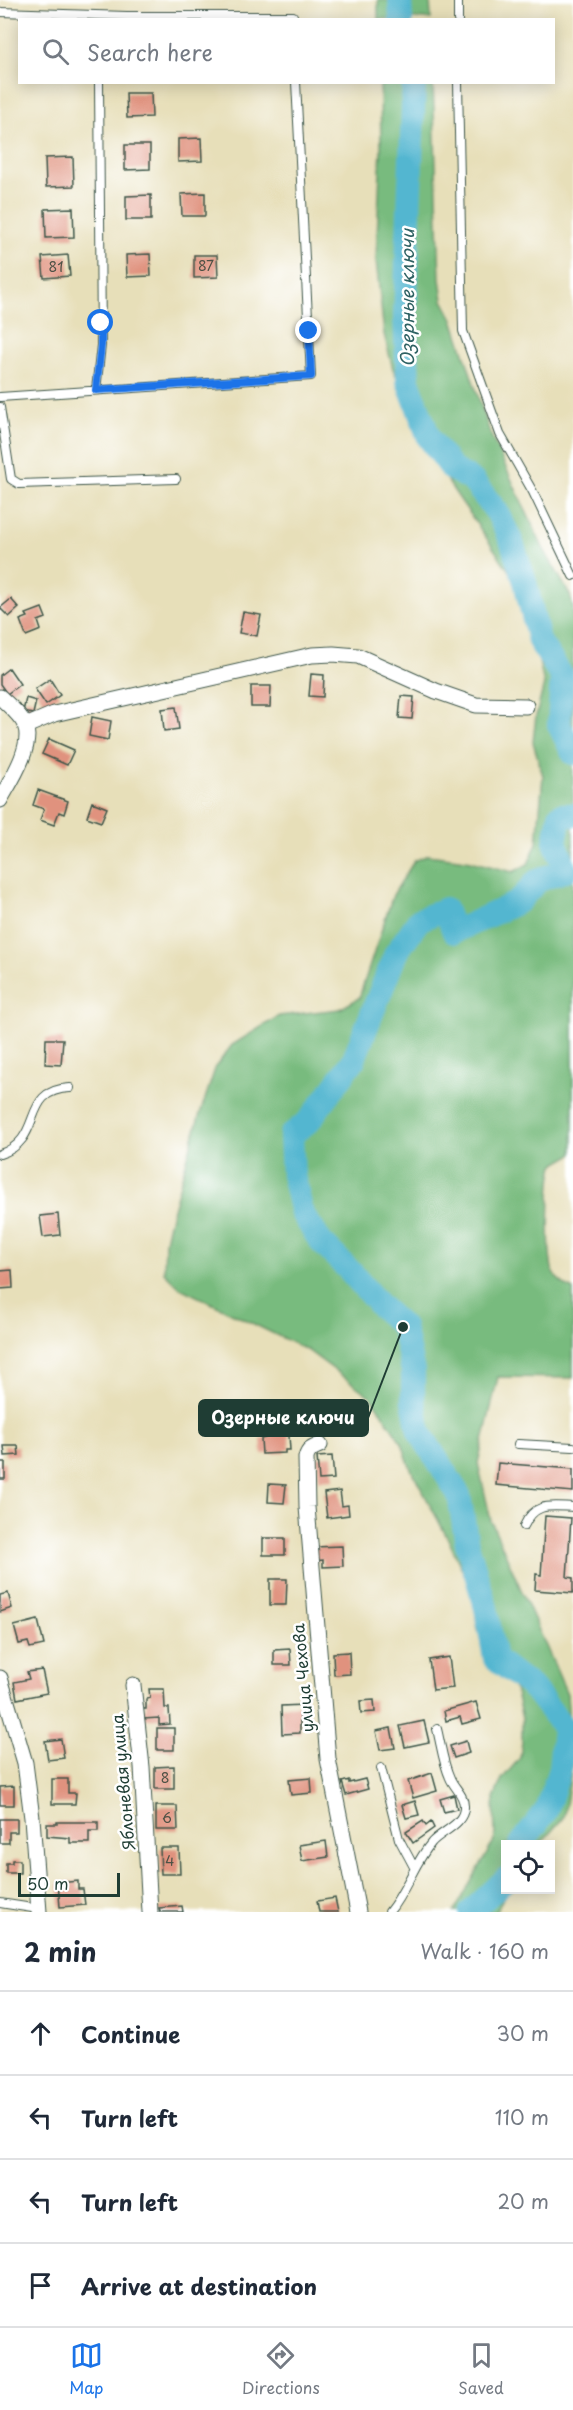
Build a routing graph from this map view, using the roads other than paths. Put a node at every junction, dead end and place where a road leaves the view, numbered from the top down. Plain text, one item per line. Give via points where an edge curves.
1 (458, 0) edge
2 (0, 12) edge
3 (99, 17) edge
4 (292, 18) edge
5 (458, 18) edge
6 (99, 84) edge
7 (296, 84) edge
8 (458, 84) edge
9 (96, 390) junction
10 (0, 397) edge
11 (0, 407) edge
12 (176, 478) dead end
13 (573, 576) edge
14 (0, 697) edge
15 (526, 706) dead end
16 (26, 726) junction
17 (0, 800) edge
18 (70, 1088) dead end
19 (0, 1154) edge
20 (518, 1444) dead end
21 (320, 1445) dead end
22 (573, 1447) edge
23 (573, 1507) edge
24 (524, 1526) dead end
25 (0, 1678) edge
26 (133, 1685) dead end
27 (437, 1729) dead end
28 (381, 1768) dead end
29 (414, 1867) junction
30 (0, 1903) edge
31 (39, 1910) edge
32 (150, 1912) edge
33 (357, 1912) edge
34 (389, 1912) edge

1 - 5 lane
2 - 3 lane
3 - 4 lane
6 - 9 lane via 101,345
7 - 9 lane via 311,376
8 - 13 lane via 463,332 500,434
9 - 10 lane
11 - 12 lane via 11,479 19,483
14 - 16 street
15 - 16 street via 476,705 358,656 312,655 54,714
16 - 17 street via 23,752
18 - 19 lane via 57,1088 46,1094 26,1136
20 - 22 lane
21 - 33 street, улица Чехова via 312,1448 306,1458 314,1597 328,1759
23 - 24 lane via 546,1506 535,1510
25 - 31 street via 25,1763
26 - 32 street, Яблоневая улица
27 - 29 lane via 450,1779 465,1804 464,1813 433,1840
28 - 29 lane via 399,1839
29 - 34 lane
30 - 31 lane

